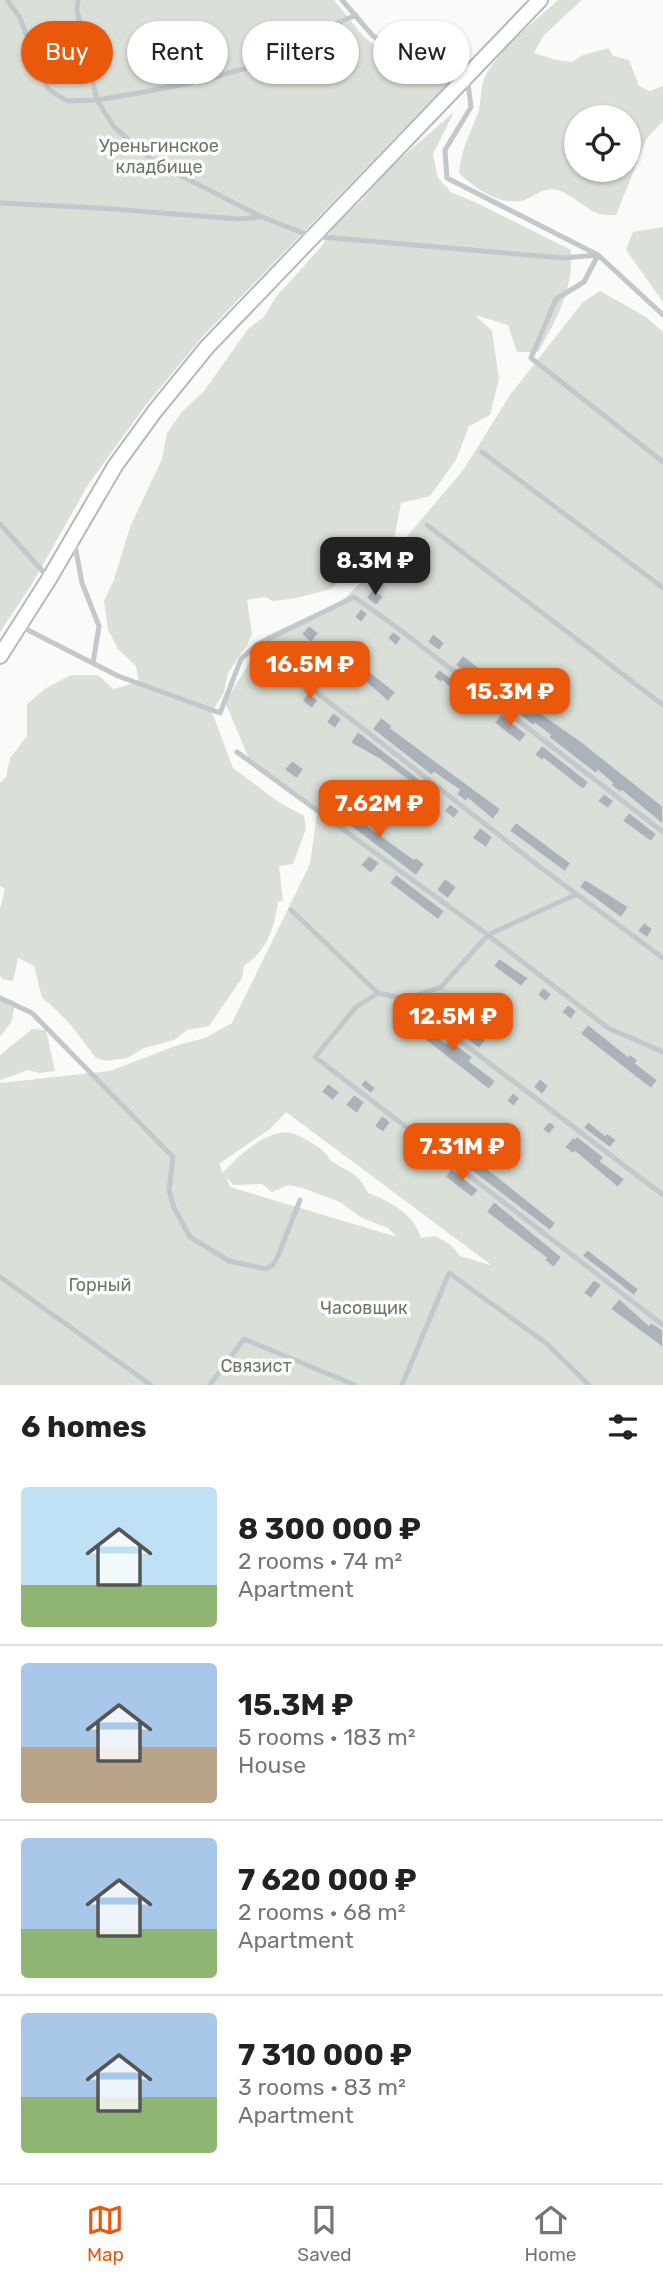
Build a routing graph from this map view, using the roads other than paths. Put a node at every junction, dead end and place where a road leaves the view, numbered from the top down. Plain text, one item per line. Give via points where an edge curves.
1 (7, 0) edge
2 (78, 0) edge
3 (342, 0) edge
4 (540, 0) edge
5 (356, 15) junction
6 (373, 36) edge
7 (470, 73) edge
8 (459, 84) edge
9 (468, 84) edge
10 (97, 100) junction
11 (0, 203) edge
12 (262, 217) junction
13 (311, 236) junction
14 (598, 255) junction
15 (663, 315) edge
16 (482, 452) dead end
17 (663, 462) edge
18 (0, 524) edge
19 (428, 525) dead end
20 (74, 537) junction
21 (49, 579) junction
22 (663, 588) edge
23 (20, 626) junction
24 (256, 645) junction
25 (0, 656) edge
26 (93, 663) junction
27 (663, 705) edge
28 (237, 752) dead end
29 (663, 832) edge
30 (577, 894) junction
31 (291, 909) dead end
32 (488, 935) junction
33 (663, 958) edge
34 (378, 993) junction
35 (0, 998) edge
36 (405, 999) junction
37 (663, 1052) edge
38 (663, 1195) edge
39 (300, 1200) dead end
40 (0, 1277) edge
41 (663, 1325) edge
42 (151, 1385) edge
43 (210, 1385) edge
44 (355, 1385) edge
45 (402, 1385) edge
46 (589, 1385) edge

1 - 10 lane via 19,16 48,89 67,101
2 - 10 lane
3 - 5 lane
4 - 7 main road
5 - 6 lane
5 - 10 lane via 330,26 288,59
8 - 13 main road
9 - 14 lane via 471,107 444,150 447,178
10 - 12 lane via 114,127 154,162
11 - 12 lane
12 - 13 lane
13 - 14 lane via 563,258
13 - 20 main road via 155,411 115,466
14 - 15 lane
14 - 17 lane via 584,282 556,299 531,358
16 - 22 lane
18 - 21 lane
19 - 27 lane
20 - 21 main road
20 - 26 lane via 82,583 99,626
21 - 23 main road
23 - 25 main road
23 - 26 lane
24 - 26 lane via 241,659 220,713
24 - 29 lane via 354,597
24 - 30 lane
28 - 32 lane
30 - 32 lane
30 - 33 lane
31 - 34 lane
32 - 36 lane via 441,988
32 - 37 lane via 608,1028
34 - 36 lane
34 - 41 lane via 356,1007 315,1057
35 - 39 lane via 32,1013 173,1157 169,1190 190,1237 229,1261 266,1269 278,1256
36 - 38 lane
40 - 42 lane
43 - 44 lane via 244,1339
45 - 46 lane via 449,1273 546,1343

